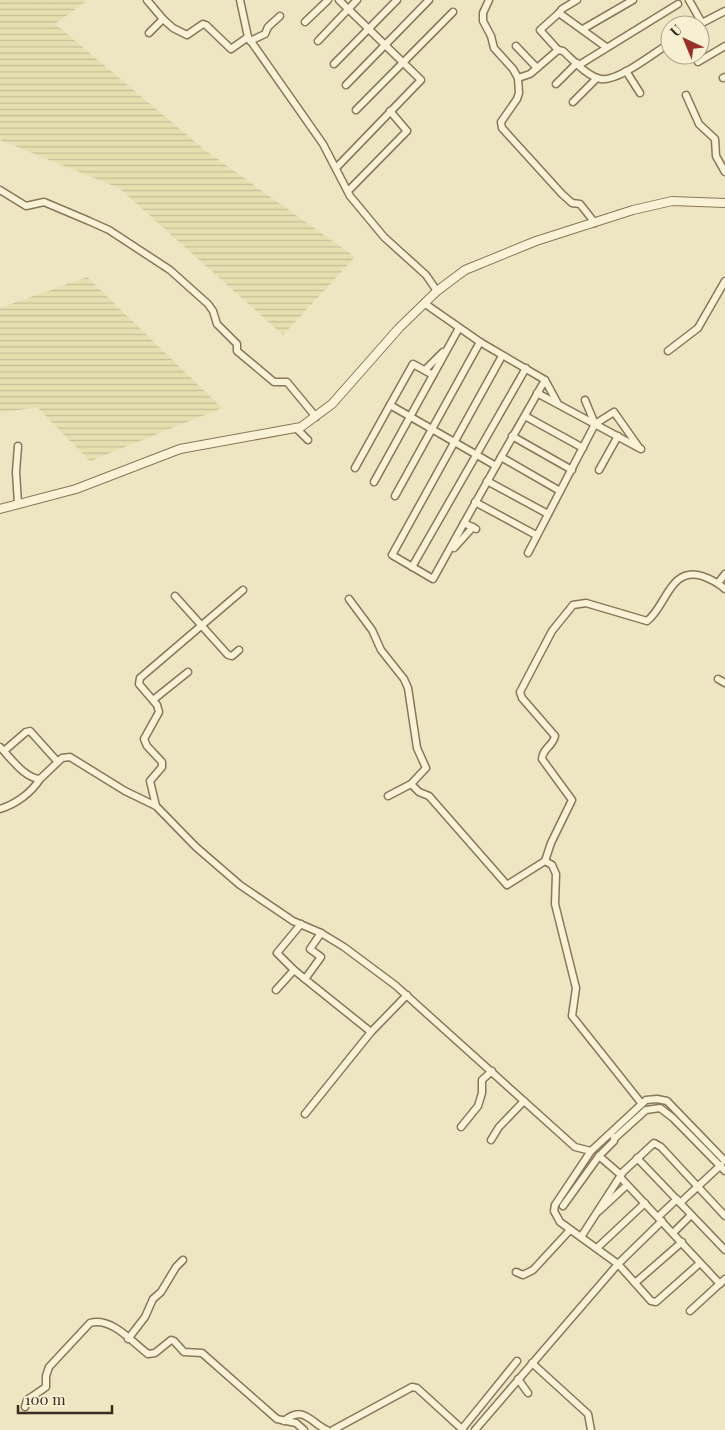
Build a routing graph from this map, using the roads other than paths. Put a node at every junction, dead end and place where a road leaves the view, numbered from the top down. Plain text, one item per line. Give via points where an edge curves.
1 (146, 0) edge
2 (240, 0) edge
3 (328, 0) edge
4 (339, 0) edge
5 (358, 0) edge
6 (397, 0) edge
7 (429, 0) edge
8 (488, 0) edge
9 (577, 0) edge
10 (633, 0) edge
11 (685, 0) edge
12 (689, 0) edge
13 (677, 2) edge
14 (349, 9) junction
15 (725, 11) edge
16 (453, 12) dead end
17 (559, 13) junction
18 (696, 15) edge
19 (280, 16) dead end
20 (163, 19) junction
21 (710, 19) edge
22 (305, 22) dead end
23 (369, 29) junction
24 (583, 29) junction
25 (148, 33) dead end
26 (249, 39) junction
27 (318, 41) dead end
28 (386, 44) junction
29 (516, 46) dead end
30 (725, 46) edge
31 (606, 48) junction
32 (660, 49) edge
33 (558, 50) junction
34 (710, 55) edge
35 (404, 62) junction
36 (334, 64) dead end
37 (578, 64) junction
38 (537, 68) junction
39 (626, 71) junction
40 (518, 78) junction
41 (597, 78) junction
42 (346, 84) dead end
43 (556, 84) dead end
44 (640, 93) dead end
45 (686, 95) dead end
46 (574, 102) dead end
47 (356, 110) dead end
48 (390, 111) junction
49 (336, 168) junction
50 (725, 172) edge
51 (0, 190) edge
52 (348, 191) junction
53 (724, 202) edge
54 (595, 223) junction
55 (725, 281) edge
56 (437, 291) junction
57 (424, 303) junction
58 (459, 328) junction
59 (480, 342) junction
60 (449, 346) junction
61 (668, 351) dead end
62 (502, 356) junction
63 (526, 368) junction
64 (425, 370) junction
65 (433, 375) junction
66 (544, 380) junction
67 (537, 393) junction
68 (585, 400) dead end
69 (557, 402) junction
70 (390, 405) junction
71 (316, 416) junction
72 (524, 416) junction
73 (410, 417) junction
74 (595, 424) junction
75 (296, 428) junction
76 (432, 428) junction
77 (512, 436) junction
78 (618, 436) junction
79 (308, 440) dead end
80 (454, 440) junction
81 (18, 446) dead end
82 (583, 448) junction
83 (476, 454) junction
84 (501, 458) junction
85 (496, 466) junction
86 (355, 468) dead end
87 (572, 470) junction
88 (599, 470) dead end
89 (487, 481) junction
90 (374, 482) dead end
91 (560, 492) junction
92 (395, 496) dead end
93 (475, 502) junction
94 (18, 504) junction
95 (0, 509) edge
96 (548, 514) junction
97 (464, 523) junction
98 (536, 535) junction
99 (528, 553) dead end
100 (448, 554) junction
101 (412, 568) junction
102 (725, 574) edge
103 (718, 583) junction
104 (725, 589) edge
105 (243, 590) dead end
106 (175, 596) dead end
107 (349, 599) dead end
108 (201, 624) junction
109 (239, 650) dead end
110 (188, 672) dead end
111 (718, 678) dead end
112 (725, 683) edge
113 (153, 700) junction
114 (2, 749) edge
115 (57, 761) junction
116 (40, 779) junction
117 (411, 784) junction
118 (388, 796) dead end
119 (156, 806) junction
120 (0, 809) edge
121 (545, 861) junction
122 (300, 924) junction
123 (321, 933) junction
124 (294, 970) junction
125 (304, 979) junction
126 (276, 990) dead end
127 (406, 995) junction
128 (371, 1032) junction
129 (492, 1071) junction
130 (524, 1101) junction
131 (642, 1104) junction
132 (305, 1114) dead end
133 (462, 1127) dead end
134 (613, 1135) junction
135 (491, 1140) dead end
136 (591, 1151) junction
137 (599, 1156) junction
138 (637, 1158) junction
139 (724, 1165) edge
140 (620, 1176) junction
141 (627, 1185) junction
142 (698, 1187) junction
143 (678, 1201) junction
144 (645, 1203) junction
145 (563, 1206) dead end
146 (597, 1214) junction
147 (691, 1215) junction
148 (725, 1216) edge
149 (660, 1219) junction
150 (570, 1230) junction
151 (673, 1233) junction
152 (581, 1238) junction
153 (682, 1242) junction
154 (597, 1248) junction
155 (725, 1250) edge
156 (183, 1260) dead end
157 (700, 1263) junction
158 (618, 1264) junction
159 (516, 1272) dead end
160 (722, 1282) edge
161 (635, 1283) junction
162 (690, 1311) dead end
163 (128, 1339) junction
164 (517, 1361) dead end
165 (532, 1363) junction
166 (518, 1379) junction
167 (528, 1393) dead end
168 (25, 1407) dead end
169 (284, 1421) junction
170 (304, 1430) edge
171 (328, 1430) edge
172 (332, 1430) edge
173 (462, 1430) edge
174 (475, 1430) edge
175 (591, 1430) edge

1 - 20 street
2 - 26 street
3 - 22 street
4 - 14 street
5 - 14 street
6 - 23 street
7 - 28 street
8 - 40 street via 482,18 492,44
9 - 17 street
10 - 24 street
11 - 13 street
12 - 18 street
13 - 31 street
14 - 23 street
14 - 27 street
15 - 21 street
16 - 35 street
17 - 24 street
17 - 33 street via 540,30
19 - 26 street via 265,34
20 - 25 street
20 - 26 street via 187,35 206,25 231,49
23 - 28 street
23 - 36 street
24 - 31 street
26 - 49 street via 323,144
28 - 35 street
28 - 42 street
29 - 38 street
30 - 34 street
31 - 37 street
32 - 39 street
33 - 37 street
33 - 38 street
35 - 47 street
35 - 48 street via 420,80
37 - 41 street
37 - 43 street
38 - 40 street
39 - 41 street via 608,78
39 - 44 street
40 - 54 street via 519,92 501,122 502,128 562,194 580,204
41 - 46 street
45 - 50 street via 699,124 715,140 716,156
48 - 49 street
48 - 52 street via 407,131
49 - 52 street
51 - 71 street via 26,206 44,202 89,220 170,270 208,304 217,324 237,344 237,351 274,382 287,382
52 - 56 street via 384,236 414,262
53 - 54 street via 672,201
54 - 56 street via 536,241 478,264 454,276
55 - 61 street via 698,328
56 - 57 street
57 - 58 street
57 - 71 street via 332,404
58 - 59 street
58 - 60 street
59 - 62 street
59 - 76 street
60 - 64 street
60 - 65 street
62 - 63 street
62 - 80 street
63 - 66 street
63 - 83 street
64 - 65 street
64 - 70 street via 414,364
65 - 73 street
66 - 67 street
66 - 69 street
67 - 69 street
67 - 72 street
68 - 74 street
69 - 74 street
70 - 73 street
70 - 86 street
71 - 75 street
72 - 77 street
72 - 82 street
73 - 76 street
73 - 90 street
74 - 78 street
74 - 78 street via 614,412 640,449
74 - 82 street
75 - 79 street
75 - 94 street via 180,449 76,489
76 - 80 street
76 - 92 street
77 - 84 street
77 - 87 street
78 - 88 street
80 - 83 street
80 - 101 street via 393,551 393,557
81 - 94 street
82 - 87 street
83 - 85 street
83 - 101 street
84 - 85 street
84 - 91 street
85 - 89 street
87 - 91 street
89 - 93 street
89 - 96 street
91 - 96 street
93 - 97 street
93 - 98 street
94 - 95 street
96 - 98 street
97 - 100 street
97 - 100 street via 474,528
98 - 99 street
100 - 101 street via 432,579
102 - 103 street
103 - 104 street
103 - 121 street via 697,574 685,575 674,584 645,622 586,604 573,605 552,631 520,692 555,736 542,759 572,800
105 - 108 street
106 - 108 street
107 - 117 street via 408,688 417,748 426,768
108 - 109 street via 230,656
108 - 113 street via 141,676 139,684
110 - 113 street
111 - 112 street
113 - 119 street via 159,715 144,738 145,744 162,762 162,767 150,781
114 - 115 street via 30,731
114 - 116 street via 28,774
115 - 116 street
115 - 119 street via 70,757
116 - 120 street via 22,798
117 - 118 street
117 - 121 street via 429,796 507,885
119 - 122 street via 240,885
121 - 131 street via 552,865 556,874 555,904 576,988 572,1016
122 - 123 street
122 - 124 street via 277,953
123 - 125 street via 310,949 321,957
123 - 127 street
124 - 125 street
124 - 126 street
125 - 128 street
127 - 128 street
127 - 129 street
128 - 132 street
129 - 130 street
129 - 133 street via 482,1080 478,1106
130 - 135 street via 499,1126
130 - 136 street via 575,1147
131 - 134 street
131 - 139 street via 651,1099 667,1101
134 - 136 street
134 - 137 street
134 - 139 street via 646,1110 660,1108
136 - 150 street via 555,1205 557,1217
137 - 140 street
137 - 145 street
138 - 140 street
138 - 142 street via 654,1143 657,1144
138 - 143 street
139 - 142 street
140 - 141 street
140 - 146 street
141 - 144 street
141 - 146 street
142 - 143 street
142 - 148 street
143 - 147 street
143 - 149 street
144 - 149 street
144 - 154 street
146 - 152 street
147 - 151 street
147 - 155 street
149 - 151 street
149 - 158 street
150 - 152 street
150 - 159 street via 533,1270 523,1275
151 - 153 street
152 - 154 street
153 - 157 street
153 - 161 street
154 - 158 street
156 - 163 street
157 - 160 street
157 - 161 street via 656,1302 651,1301
158 - 161 street
158 - 165 street
160 - 162 street
163 - 168 street via 108,1323 90,1323 49,1368 46,1387 27,1400
163 - 169 street via 148,1354 155,1353 170,1340 184,1352 202,1353 277,1419
164 - 173 street
165 - 166 street
165 - 175 street via 588,1414
166 - 167 street
166 - 174 street
169 - 170 street via 296,1423
169 - 171 street via 303,1413
172 - 173 street via 412,1387 417,1388

